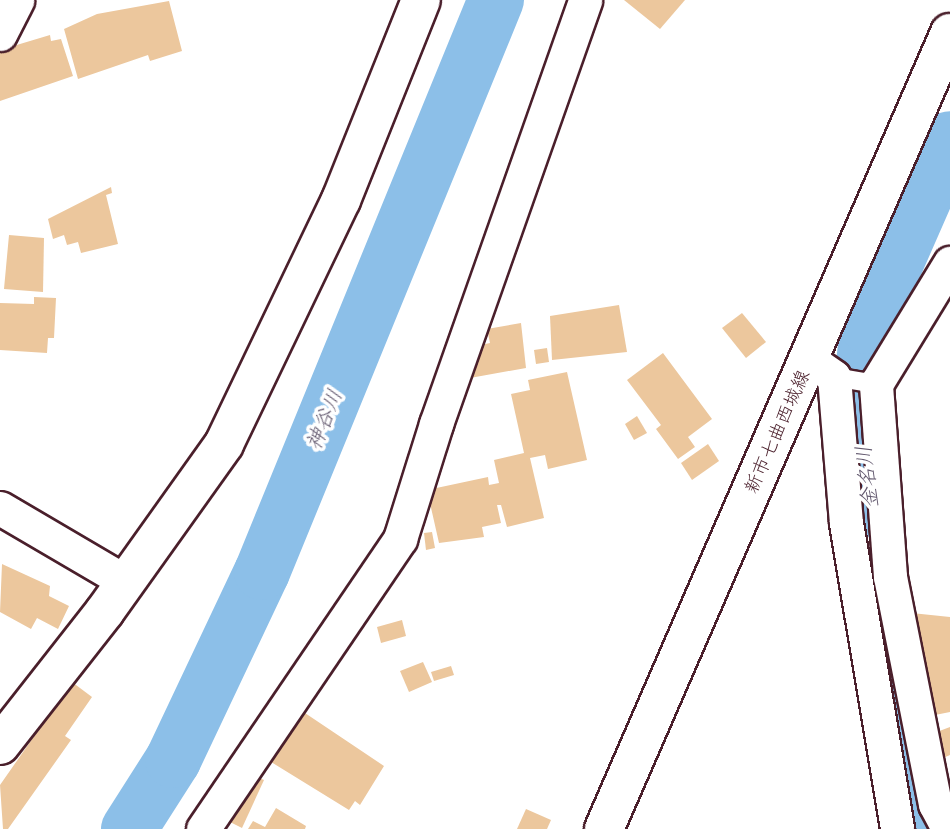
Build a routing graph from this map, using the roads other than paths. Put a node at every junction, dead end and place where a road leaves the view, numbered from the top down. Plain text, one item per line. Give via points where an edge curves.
1 (17, 0) edge
2 (421, 0) edge
3 (585, 0) edge
4 (950, 33) edge
5 (0, 34) edge
6 (950, 263) edge
7 (848, 376) junction
8 (0, 508) edge
9 (126, 582) junction
10 (0, 745) edge
11 (945, 823) edge
12 (203, 829) edge
13 (604, 829) edge
14 (897, 829) edge

1 - 5 street
2 - 9 main road via 341,200 224,444
3 - 12 street via 400,539
4 - 7 main road, 新市七曲西城線
6 - 7 street
7 - 11 street via 935,804
7 - 13 main road, 新市七曲西城線
7 - 14 street via 846,523
8 - 9 street
9 - 10 main road

